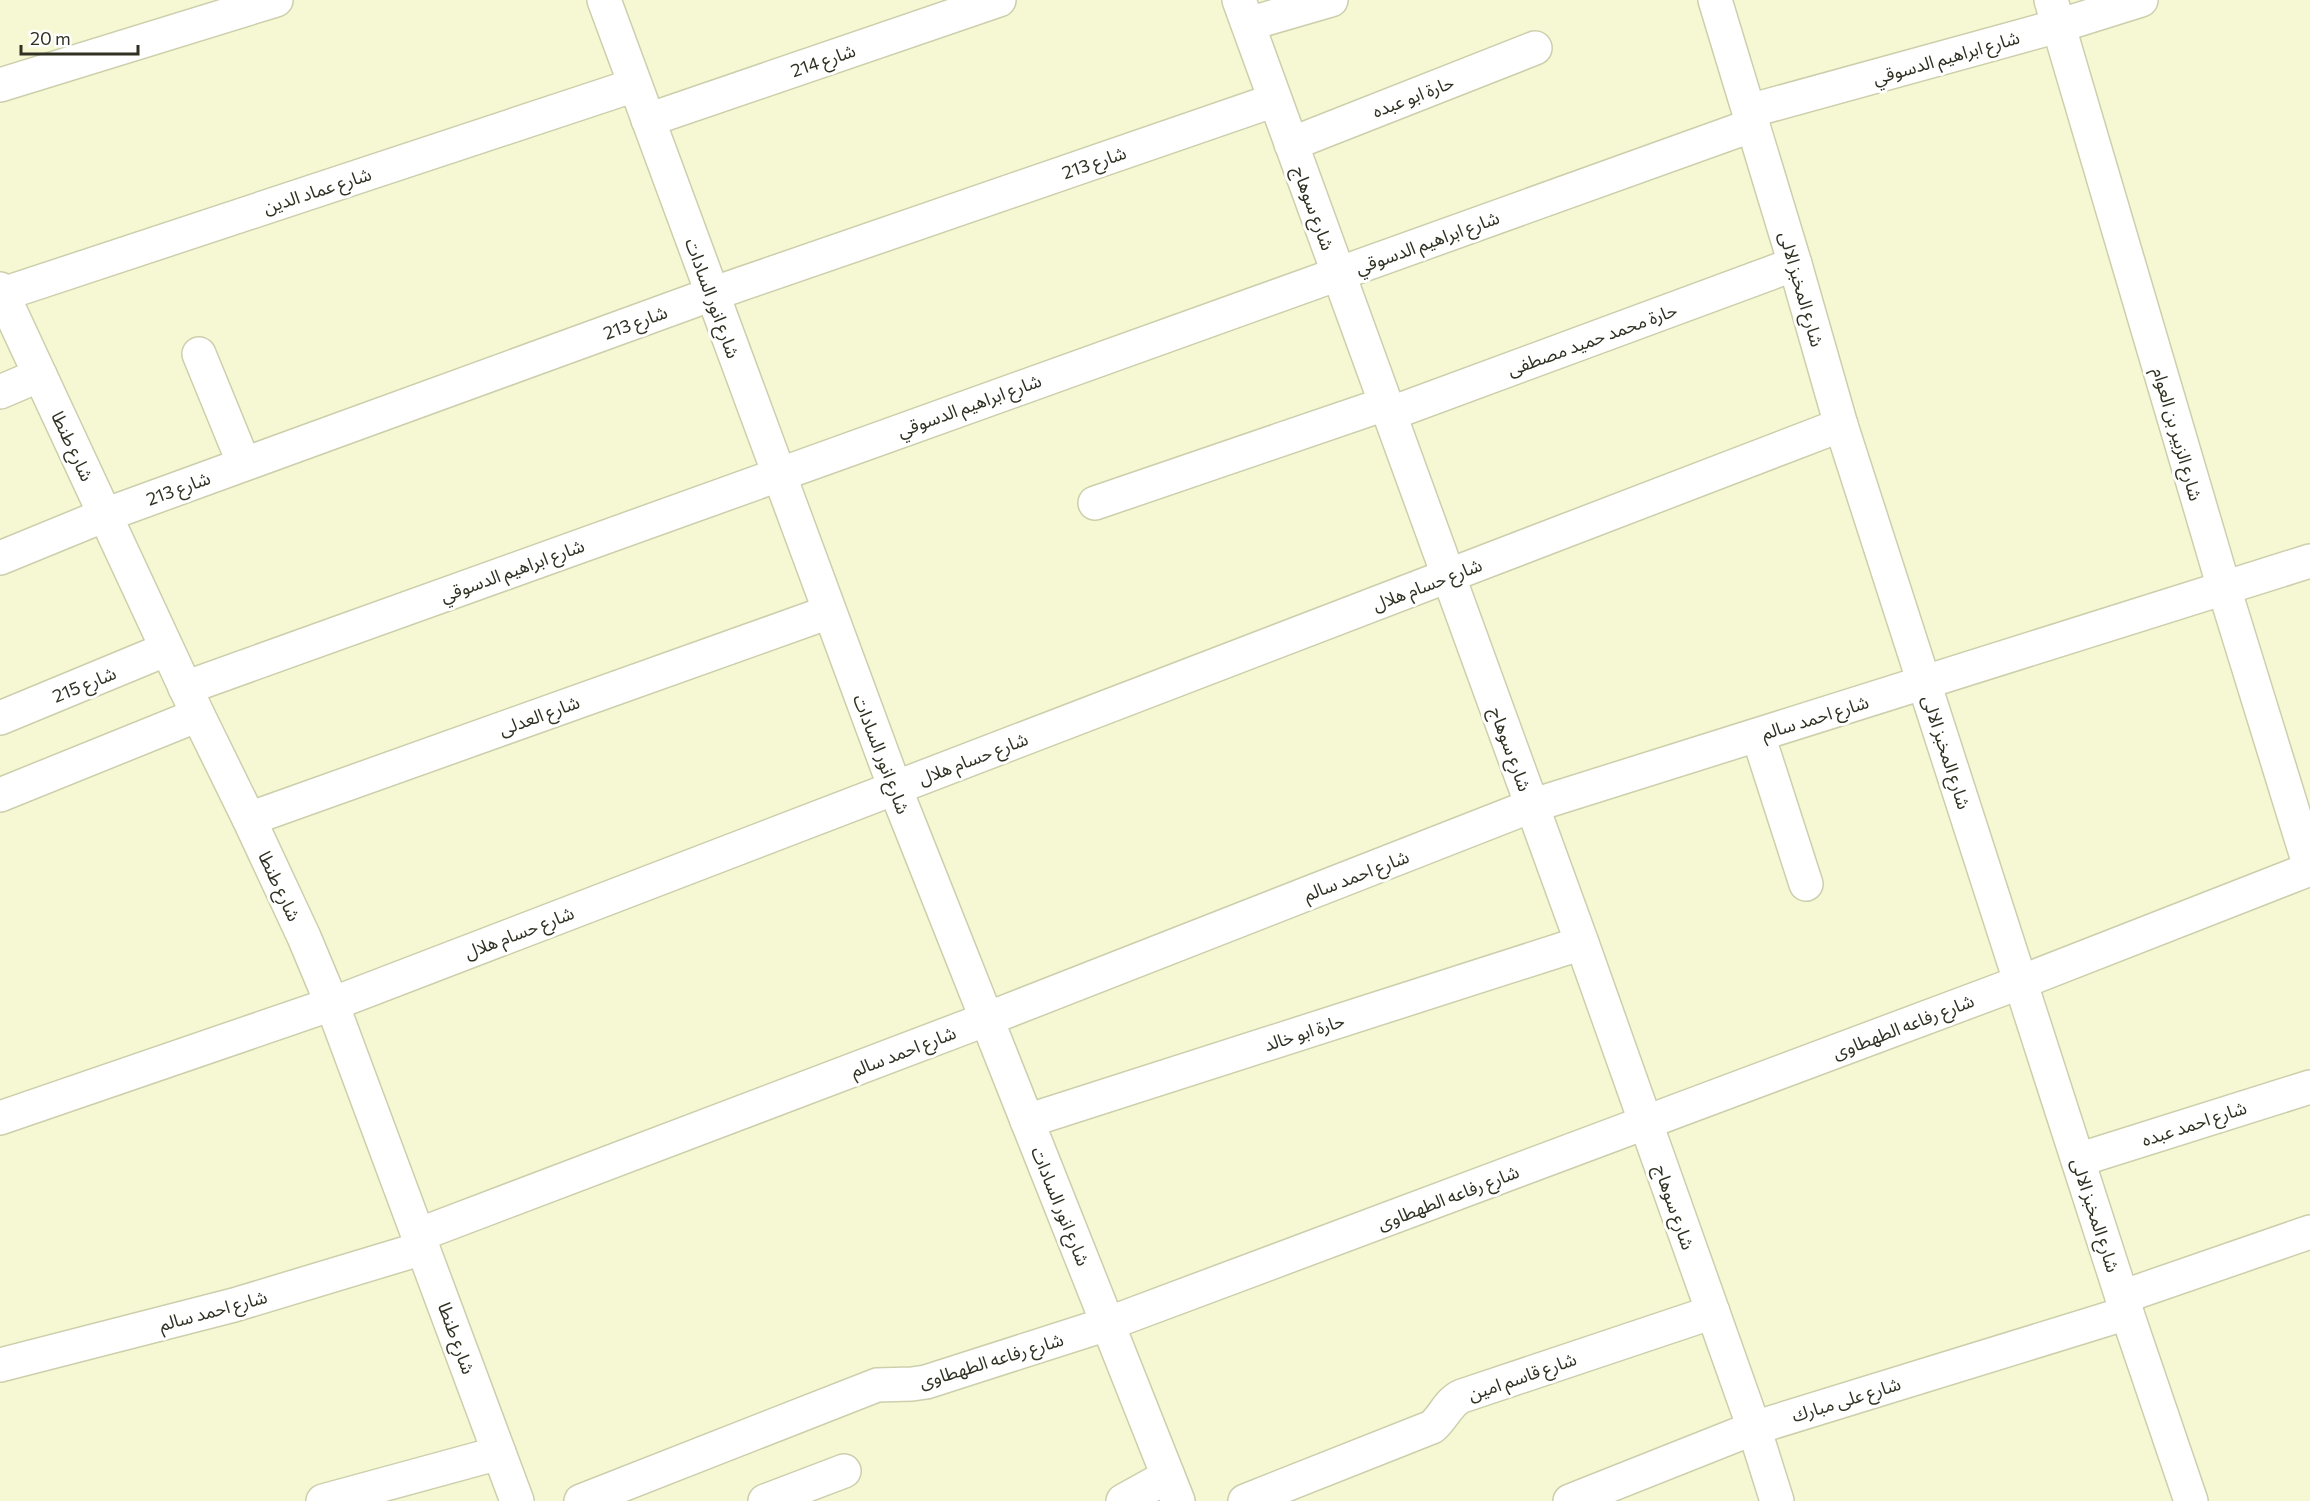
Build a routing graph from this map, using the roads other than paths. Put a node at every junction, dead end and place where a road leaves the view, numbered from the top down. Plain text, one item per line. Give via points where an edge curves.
1 (276, 0) edge
2 (604, 0) edge
3 (999, 0) edge
4 (1331, 0) edge
5 (1715, 0) edge
6 (2142, 0) edge
7 (1243, 12) edge
8 (2054, 13) edge
9 (1535, 48) dead end
10 (0, 85) edge
11 (635, 85) junction
12 (1275, 100) junction
13 (1751, 118) junction
14 (648, 120) junction
15 (1291, 144) junction
16 (1795, 264) junction
17 (1338, 273) junction
18 (1, 293) edge
19 (712, 294) junction
20 (199, 354) dead end
21 (40, 375) junction
22 (0, 392) edge
23 (1387, 409) junction
24 (1841, 425) junction
25 (244, 464) junction
26 (778, 474) junction
27 (1095, 503) dead end
28 (105, 515) junction
29 (0, 558) edge
30 (2310, 561) edge
31 (1448, 576) junction
32 (2224, 588) junction
33 (829, 612) junction
34 (167, 649) junction
35 (1925, 682) junction
36 (192, 701) junction
37 (0, 718) edge
38 (1758, 735) junction
39 (895, 788) junction
40 (0, 795) edge
41 (1532, 806) junction
42 (249, 819) junction
43 (2310, 868) edge
44 (1806, 884) dead end
45 (1582, 943) junction
46 (2021, 982) junction
47 (332, 1004) junction
48 (987, 1020) junction
49 (2310, 1087) edge
50 (0, 1118) edge
51 (1027, 1121) junction
52 (1646, 1123) junction
53 (2078, 1160) junction
54 (2310, 1232) edge
55 (421, 1241) junction
56 (2124, 1305) junction
57 (1713, 1312) junction
58 (1107, 1324) junction
59 (0, 1365) edge
60 (1754, 1428) junction
61 (500, 1453) junction
62 (844, 1471) dead end
63 (1173, 1488) edge
64 (322, 1501) edge
65 (517, 1501) edge
66 (580, 1501) edge
67 (765, 1501) edge
68 (1123, 1501) edge
69 (1245, 1501) edge
70 (1570, 1501) edge
71 (1777, 1501) edge
72 (2192, 1501) edge

1 - 10 street
2 - 11 street, شارع انور السادات
3 - 14 street, شارع 214
4 - 7 street
5 - 13 street, شارع المخبز الالى
6 - 8 street, شارع ابراهيم الدسوقي
7 - 12 street, شارع سوهاج
8 - 13 street, شارع ابراهيم الدسوقي
8 - 32 street, شارع الزبير بن العوام
9 - 15 street, حارة ابو عبده
11 - 14 street, شارع انور السادات
11 - 18 street, شارع عماد الدين
12 - 15 street, شارع سوهاج
12 - 19 street, شارع 213
13 - 16 street, شارع المخبز الالى
13 - 17 street, شارع ابراهيم الدسوقي
14 - 19 street, شارع انور السادات
15 - 17 street, شارع سوهاج
16 - 23 street, حارة محمد حميد مصطفى
16 - 24 street, شارع المخبز الالى
17 - 23 street, شارع سوهاج
17 - 26 street, شارع ابراهيم الدسوقي
18 - 21 street, شارع طنطا
19 - 25 street, شارع 213
19 - 26 street, شارع انور السادات
20 - 25 street
21 - 22 street
21 - 28 street, شارع طنطا
23 - 27 street, حارة محمد حميد مصطفى
23 - 31 street, شارع سوهاج
24 - 31 street, شارع حسام هلال
24 - 35 street, شارع المخبز الالى
25 - 28 street, شارع 213
26 - 33 street, شارع انور السادات
26 - 36 street, شارع ابراهيم الدسوقي
28 - 29 street, شارع 213
28 - 34 street, شارع طنطا
30 - 32 street, شارع احمد سالم
31 - 39 street, شارع حسام هلال
31 - 41 street, شارع سوهاج
32 - 35 street, شارع احمد سالم
32 - 43 street, شارع الزبير بن العوام
33 - 39 street, شارع انور السادات
33 - 42 street, شارع العدلى
34 - 36 street, شارع طنطا
34 - 37 street, شارع 215
35 - 38 street, شارع احمد سالم
35 - 46 street, شارع المخبز الالى
36 - 40 street, شارع ابراهيم الدسوقي
36 - 42 street, شارع طنطا
38 - 41 street, شارع احمد سالم
38 - 44 street
39 - 47 street, شارع حسام هلال
39 - 48 street, شارع انور السادات
41 - 45 street, شارع سوهاج
41 - 48 street, شارع احمد سالم
42 - 47 street, شارع طنطا
43 - 46 street, شارع رفاعه الطهطاوى
45 - 51 street, حارة ابو خالد
45 - 52 street, شارع سوهاج
46 - 52 street, شارع رفاعه الطهطاوى
46 - 53 street, شارع المخبز الالى
47 - 50 street, شارع حسام هلال
47 - 55 street, شارع طنطا
48 - 51 street, شارع انور السادات
48 - 55 street, شارع احمد سالم
49 - 53 street, شارع احمد عبده
51 - 58 street, شارع انور السادات
52 - 57 street, شارع سوهاج
52 - 58 street, شارع رفاعه الطهطاوى
53 - 56 street, شارع المخبز الالى
54 - 56 street, شارع على مبارك
55 - 59 street, شارع احمد سالم via 234,1305
55 - 61 street, شارع طنطا
56 - 60 street, شارع على مبارك
56 - 72 street, شارع المخبز الالى
57 - 60 street, شارع سوهاج
57 - 69 street, شارع قاسم امين via 1462,1396 1449,1405 1432,1427
58 - 63 street, شارع انور السادات
58 - 66 street, شارع رفاعه الطهطاوى via 926,1382 866,1388
60 - 70 street, شارع على مبارك
60 - 71 street, شارع سوهاج
61 - 64 street
61 - 65 street, شارع طنطا
62 - 67 street
63 - 68 street

